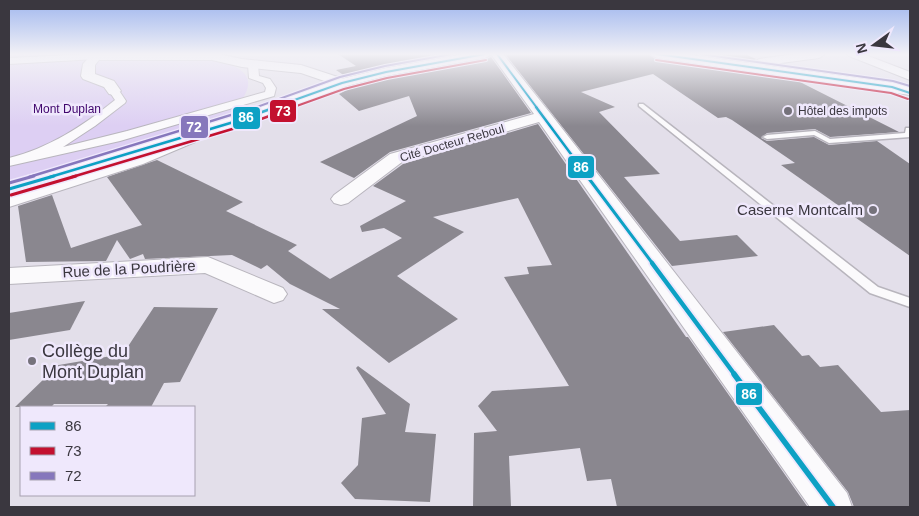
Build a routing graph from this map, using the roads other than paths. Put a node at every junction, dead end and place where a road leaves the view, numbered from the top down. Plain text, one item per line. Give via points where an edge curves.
1 (93, 78) edge
2 (254, 78) edge
3 (328, 78) edge
4 (362, 78) edge
5 (516, 78) edge
6 (830, 78) edge
7 (342, 83) junction
8 (910, 90) edge
9 (114, 91) joint
10 (252, 100) junction
11 (640, 105) dead end
12 (545, 116) junction
13 (237, 121) junction
14 (213, 128) junction
15 (909, 130) dead end
16 (767, 137) dead end
17 (37, 155) junction
18 (9, 162) edge
19 (9, 189) edge
20 (341, 199) dead end
21 (9, 201) edge
22 (9, 276) edge
23 (274, 294) dead end
24 (910, 303) edge
25 (833, 507) edge

1 - 9 street via 109,84
2 - 10 street via 267,81 272,88 270,94
3 - 7 street
4 - 7 street
5 - 12 street
6 - 8 street
7 - 13 street
9 - 17 street via 121,101 66,141
10 - 13 street
10 - 17 street via 108,142
11 - 24 lane via 874,290
12 - 20 street, Cité Docteur Reboul via 396,158
12 - 25 street
13 - 14 street
14 - 19 street
14 - 21 street via 137,160
15 - 16 lane via 909,135 829,141 815,133
17 - 18 street
22 - 23 street, Rue de la Poudrière via 208,265

